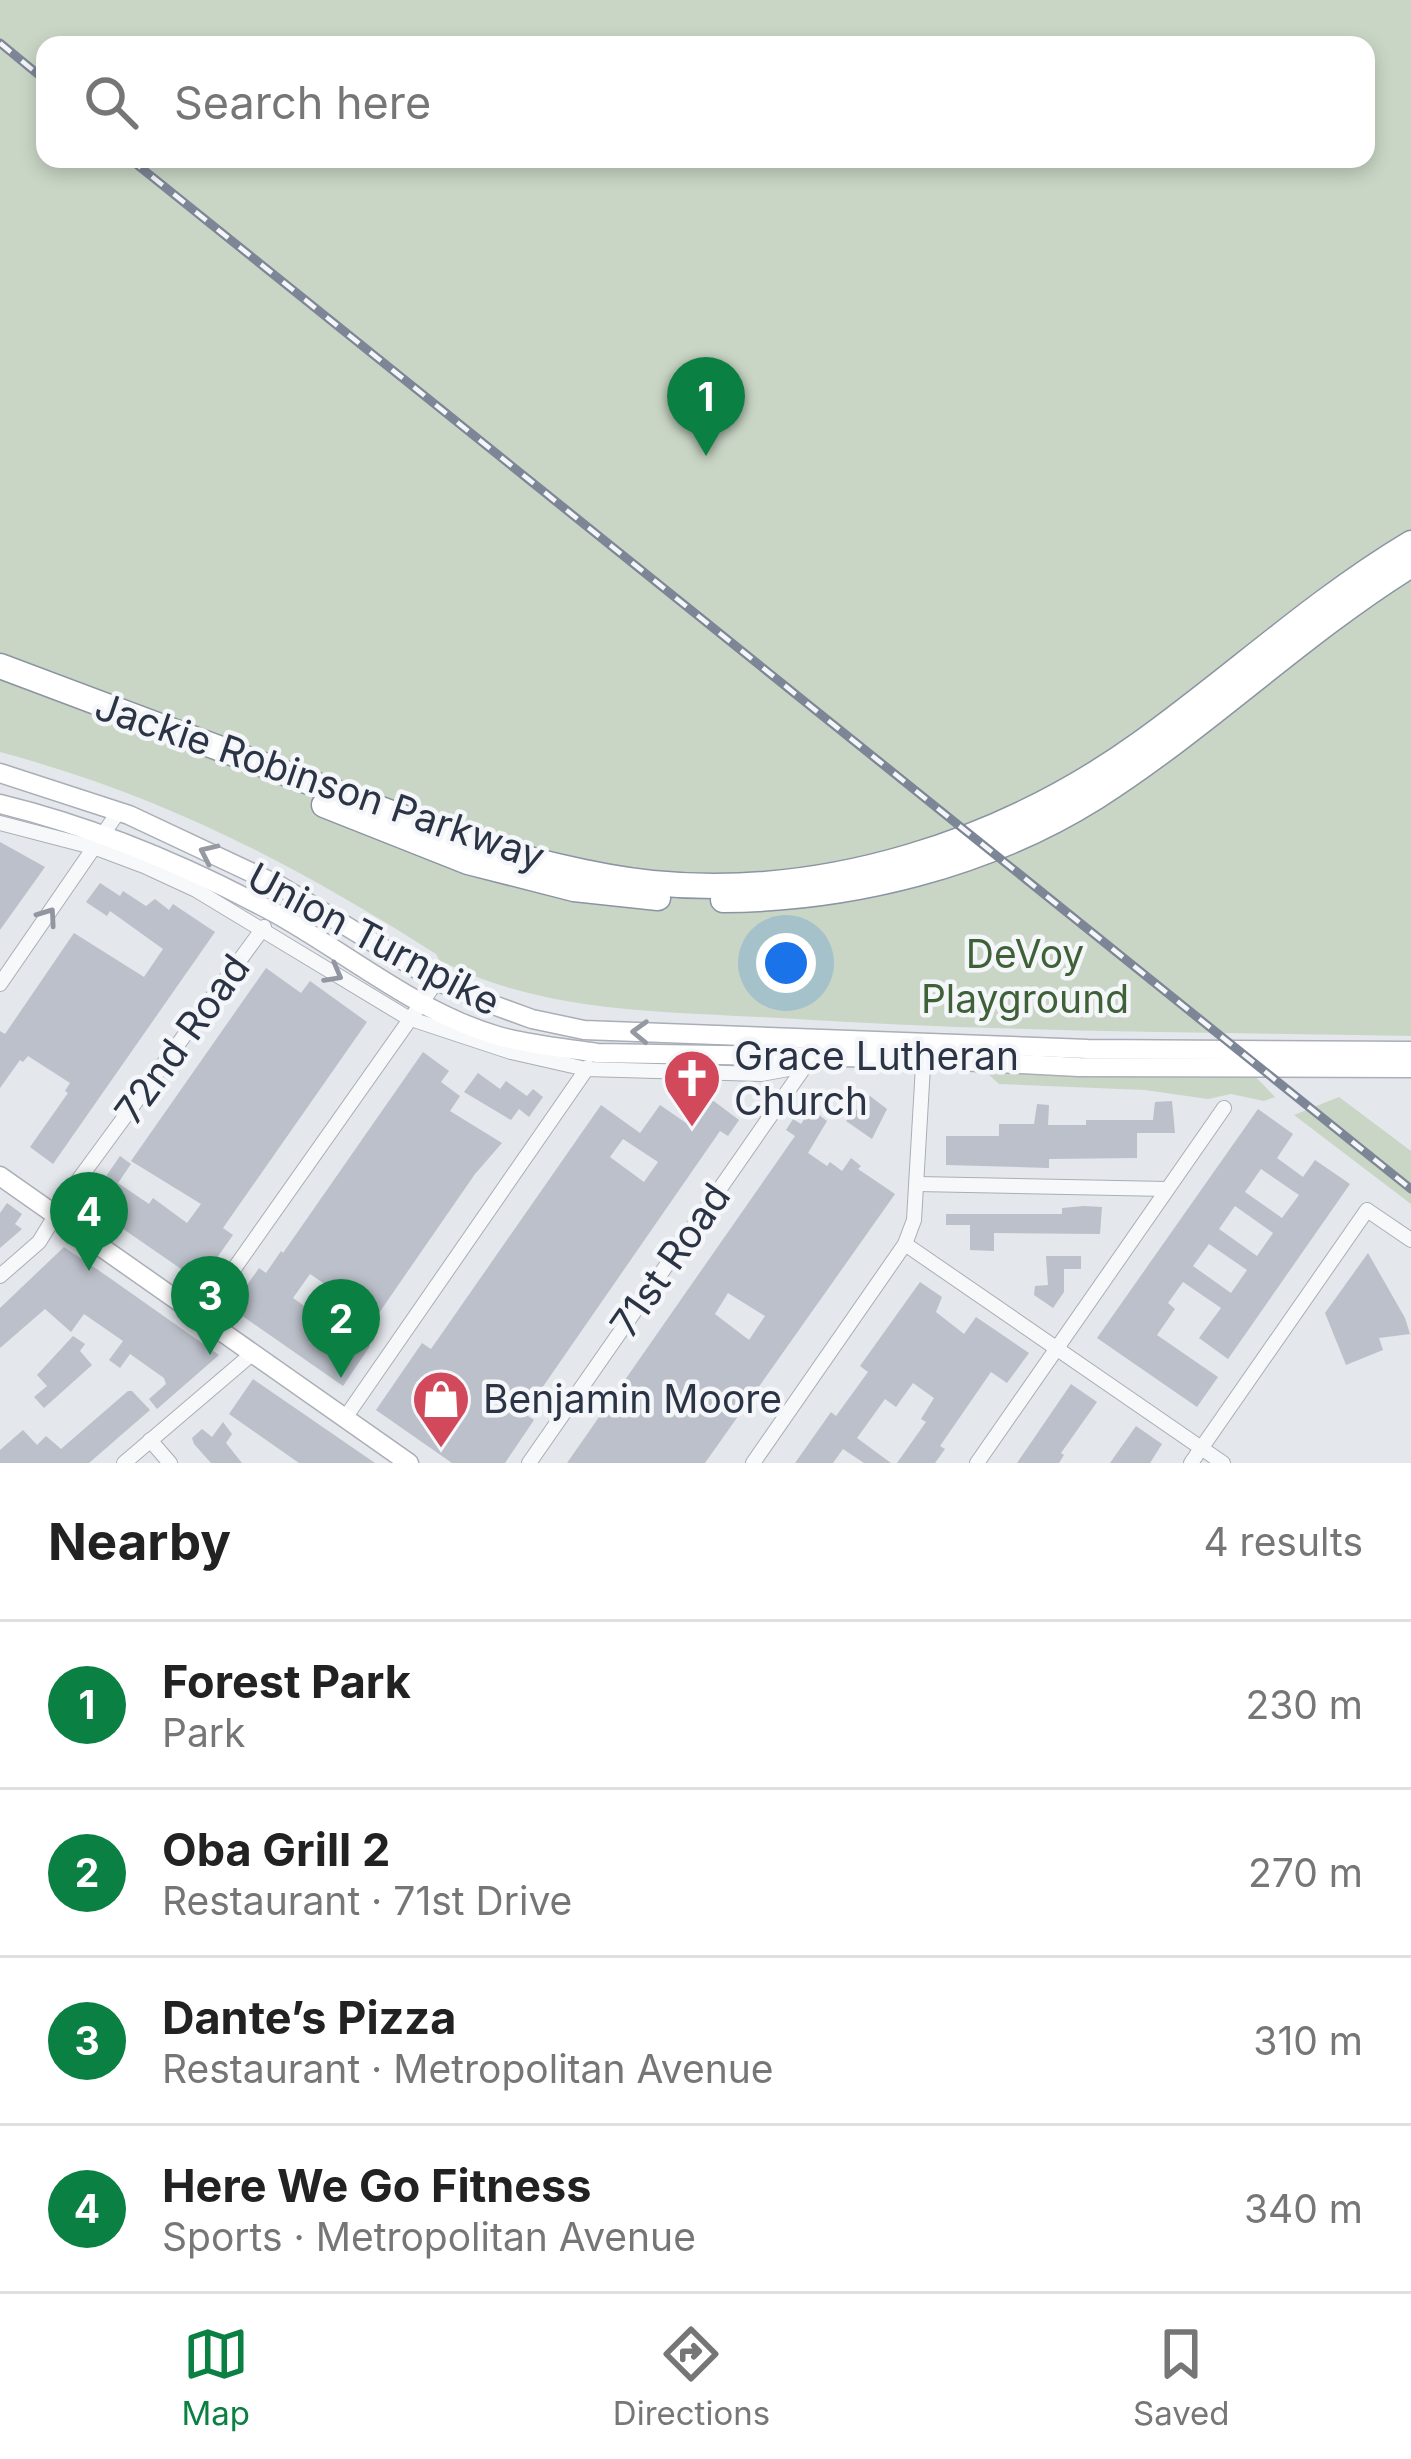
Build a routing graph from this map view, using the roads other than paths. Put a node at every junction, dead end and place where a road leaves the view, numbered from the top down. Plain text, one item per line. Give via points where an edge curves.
1 (1411, 543) edge
2 (1411, 565) edge
3 (0, 666) edge
4 (0, 683) edge
5 (0, 773) edge
6 (0, 804) edge
7 (119, 812) junction
8 (0, 824) edge
9 (100, 842) junction
10 (268, 921) junction
11 (437, 981) junction
12 (0, 984) edge
13 (414, 1009) junction
14 (924, 1051) junction
15 (1411, 1051) edge
16 (592, 1061) junction
17 (808, 1062) junction
18 (1411, 1068) edge
19 (1224, 1108) dead end
20 (0, 1176) edge
21 (917, 1184) junction
22 (1167, 1190) junction
23 (58, 1215) junction
24 (1411, 1240) edge
25 (905, 1244) junction
26 (0, 1276) edge
27 (200, 1317) junction
28 (1056, 1348) junction
29 (253, 1353) junction
30 (345, 1418) junction
31 (150, 1440) junction
32 (1202, 1448) junction
33 (124, 1463) edge
34 (170, 1463) edge
35 (410, 1463) edge
36 (529, 1463) edge
37 (753, 1463) edge
38 (976, 1463) edge
39 (1191, 1463) edge
40 (1223, 1463) edge

1 - 3 highway, Jackie Robinson Parkway via 1061,794 918,854 788,880 652,883 534,861
2 - 4 highway, Jackie Robinson Parkway via 1154,757 1041,828 921,872 781,899 669,900 574,889 468,862
5 - 7 main road, Union Turnpike
6 - 9 main road, Union Turnpike
7 - 9 street
11 -> 7 main road, Union Turnpike via 280,886
8 - 9 street, Union Turnpike
9 - 10 main road, Union Turnpike via 190,870
12 -> 9 street
10 -> 13 main road, Union Turnpike
10 - 23 street, 72nd Road
11 - 13 street
14 -> 11 main road, Union Turnpike via 584,1030 532,1019
13 - 16 main road, Union Turnpike
13 - 27 street
14 - 15 main road, Union Turnpike
14 - 17 main road, Union Turnpike
14 - 18 main road, Union Turnpike via 1079,1067
14 - 21 street
16 - 17 main road, Union Turnpike
16 - 30 street
17 - 36 street, 71st Road
19 - 22 street
20 - 23 main road
21 - 22 street
21 - 25 street
22 - 28 street
23 - 26 street, 72nd Road
23 - 27 main road
24 - 32 street via 1367,1210
25 - 28 street
25 - 37 street
27 - 29 main road
28 - 32 street
28 - 38 street
29 - 30 main road
29 - 31 street
30 - 35 main road
31 - 33 street
31 - 34 street
32 - 39 street
32 - 40 street

